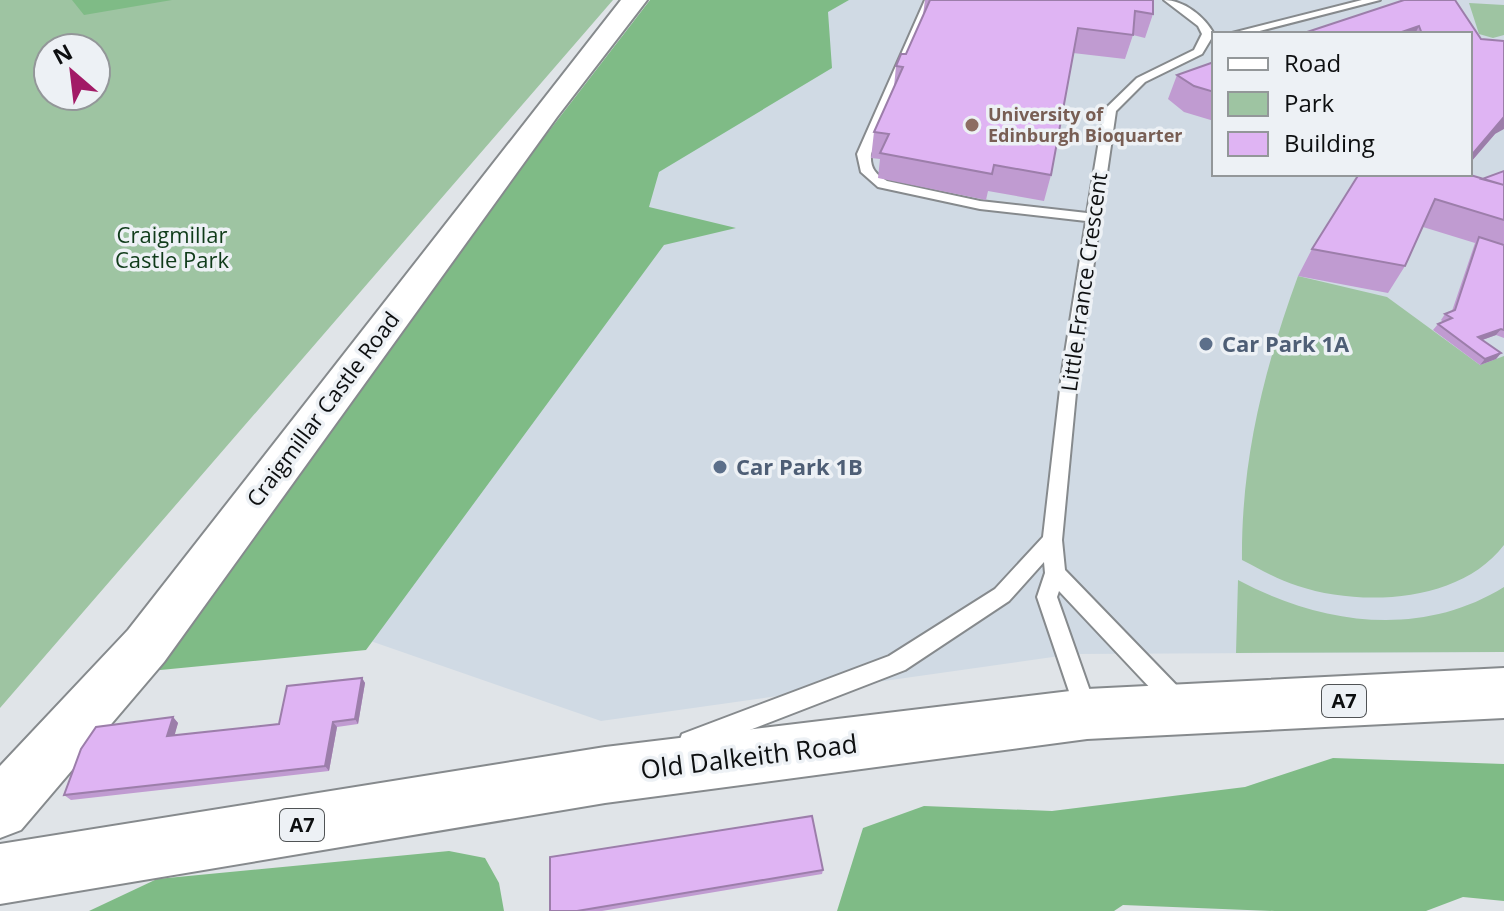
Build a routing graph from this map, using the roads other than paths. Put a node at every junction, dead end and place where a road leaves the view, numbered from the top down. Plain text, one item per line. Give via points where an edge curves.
1 (634, 0) edge
2 (930, 0) edge
3 (1169, 0) edge
4 (1375, 0) edge
5 (1242, 32) edge
6 (1211, 34) edge
7 (1093, 218) junction
8 (1052, 540) junction
9 (1055, 573) junction
10 (1504, 693) edge
11 (1184, 709) junction
12 (1087, 714) junction
13 (605, 775) junction
14 (0, 809) edge
15 (0, 874) edge

1 - 14 street, Craigmillar Castle Road via 146,646
2 - 7 lane via 864,154 870,177 980,205
3 - 6 lane, Little France Crescent
4 - 5 lane
6 - 7 lane, Little France Crescent via 1198,52 1141,80 1110,110
7 - 8 lane, Little France Crescent
8 - 9 lane, Little France Crescent
8 - 13 lane via 1002,595 897,663
9 - 11 lane
9 - 12 lane, Little France Crescent via 1047,597
10 - 11 street, Old Dalkeith Road / A7
11 - 12 street, Old Dalkeith Road / A7
12 - 13 street, Old Dalkeith Road / A7
13 - 15 street, Old Dalkeith Road / A7

